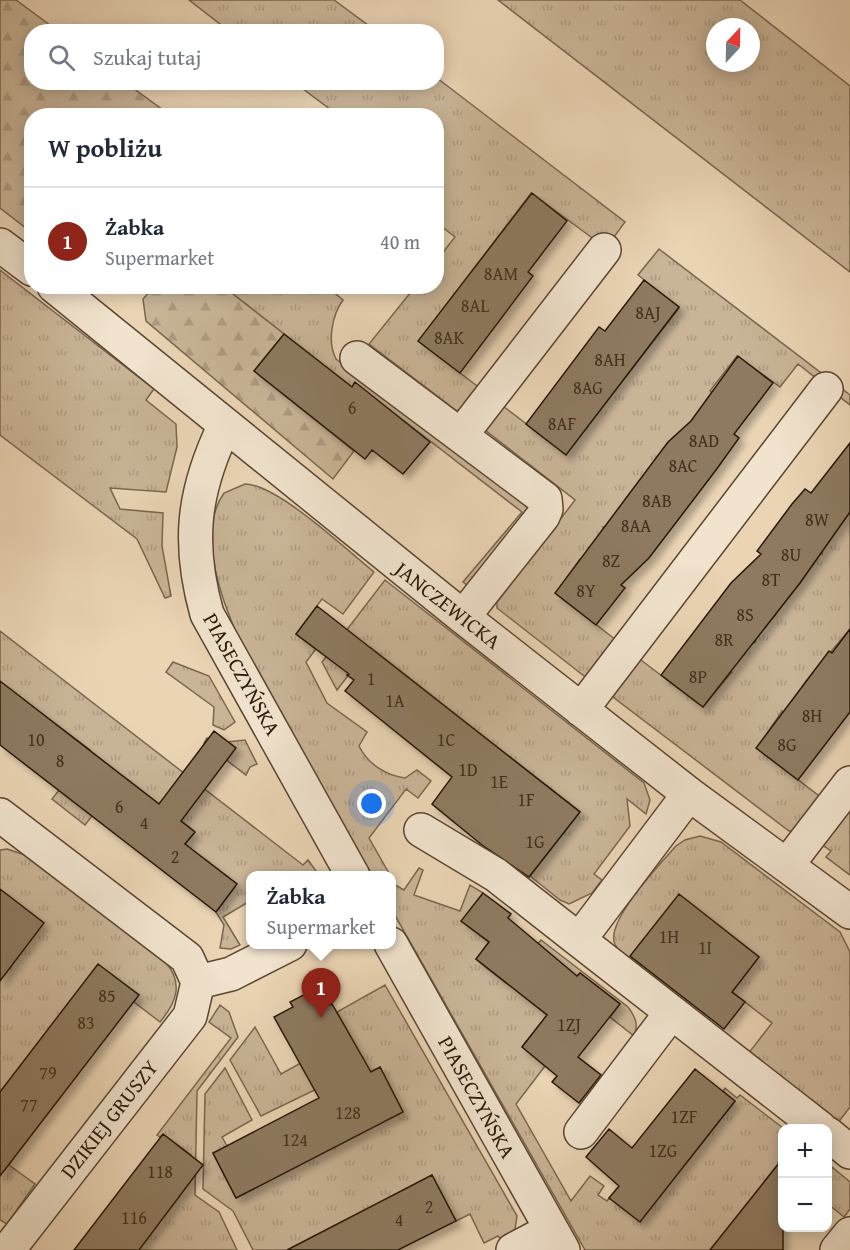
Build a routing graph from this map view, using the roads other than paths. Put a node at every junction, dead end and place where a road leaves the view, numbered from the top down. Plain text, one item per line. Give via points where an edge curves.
1 (0, 245) edge
2 (604, 250) dead end
3 (24, 263) edge
4 (64, 294) edge
5 (357, 358) dead end
6 (826, 389) dead end
7 (225, 425) junction
8 (461, 435) junction
9 (463, 617) junction
10 (582, 710) junction
11 (850, 783) edge
12 (688, 794) junction
13 (0, 815) edge
14 (421, 830) dead end
15 (787, 866) junction
16 (349, 871) edge
17 (850, 912) edge
18 (579, 940) junction
19 (282, 949) edge
20 (393, 949) edge
21 (198, 982) junction
22 (671, 1013) junction
23 (815, 1124) edge
24 (581, 1132) dead end
25 (832, 1137) edge
26 (850, 1152) edge
27 (850, 1234) edge
28 (557, 1240) edge
29 (8, 1250) edge
30 (513, 1250) edge
31 (837, 1250) edge

1 - 3 street
2 - 8 street
4 - 7 street, JANCZEWICKA
5 - 8 street
6 - 10 street
7 - 9 street, JANCZEWICKA
7 - 16 street, PIASECZYŃSKA via 210,455 196,507 194,538 201,593 207,614
8 - 9 street via 539,493 545,499 546,509
9 - 10 street, JANCZEWICKA
10 - 12 street, JANCZEWICKA
11 - 15 street
12 - 15 street, JANCZEWICKA
12 - 18 street
13 - 21 street via 187,958
14 - 18 street via 496,875
15 - 17 street, JANCZEWICKA
18 - 22 street
19 - 21 street via 231,974
20 - 28 street, PIASECZYŃSKA
21 - 29 street, DZIKIEJ GRUSZY via 190,1016
22 - 23 street
22 - 24 street
25 - 26 street
27 - 31 street
28 - 30 street

